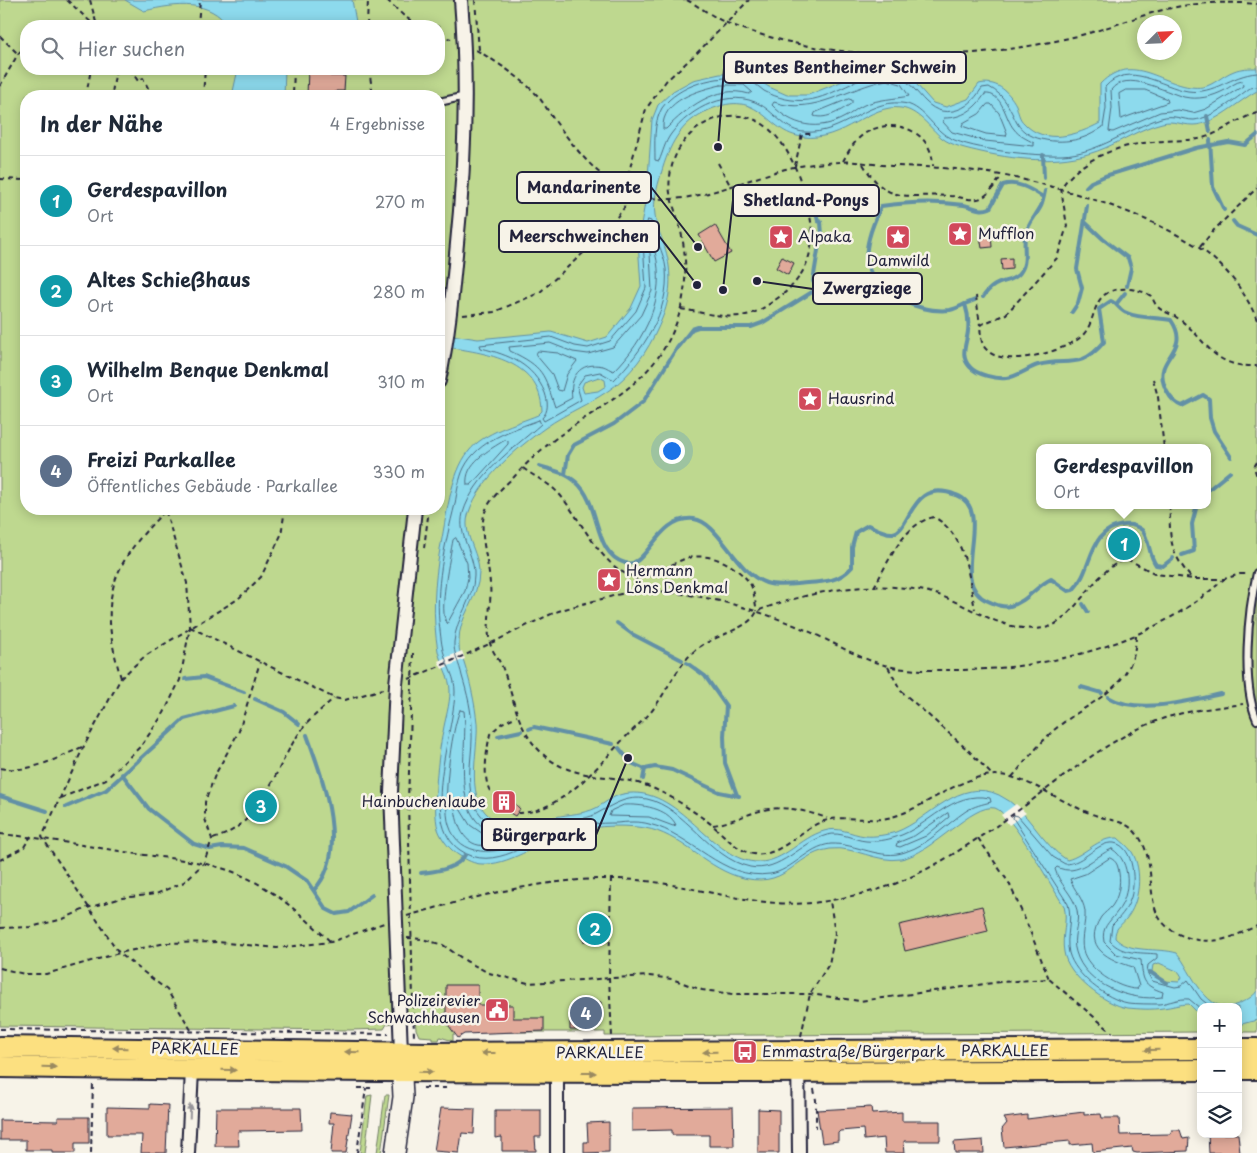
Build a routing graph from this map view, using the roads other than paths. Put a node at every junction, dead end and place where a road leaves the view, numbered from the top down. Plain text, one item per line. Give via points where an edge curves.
1 (461, 0) edge
2 (466, 96) junction
3 (445, 101) edge
4 (445, 354) edge
5 (414, 515) edge
6 (1257, 573) edge
7 (1257, 720) edge
8 (799, 1044) junction
9 (0, 1047) edge
10 (1242, 1049) edge
11 (1257, 1049) edge
12 (404, 1050) junction
13 (1197, 1050) edge
14 (0, 1067) edge
15 (1242, 1069) edge
16 (1257, 1069) edge
17 (192, 1070) junction
18 (1197, 1070) edge
19 (558, 1073) junction
20 (798, 1073) junction
21 (188, 1153) edge
22 (395, 1153) edge
23 (557, 1153) edge
24 (799, 1153) edge

1 - 2 street
2 - 3 lane
2 - 4 street via 460,215
5 - 12 street via 396,684 391,792 394,919
6 - 7 lane via 1248,644 1250,702
8 -> 12 main road, PARKALLEE
13 -> 8 main road, PARKALLEE
8 - 20 street
12 -> 9 main road, PARKALLEE
10 - 11 main road
17 -> 12 main road, PARKALLEE
12 -> 19 main road, PARKALLEE
12 - 22 main road via 403,1097
14 -> 17 main road, PARKALLEE
15 - 16 main road
21 -> 17 street
18 - 20 main road, PARKALLEE
19 -> 20 main road, PARKALLEE
19 - 23 street
20 - 24 street

